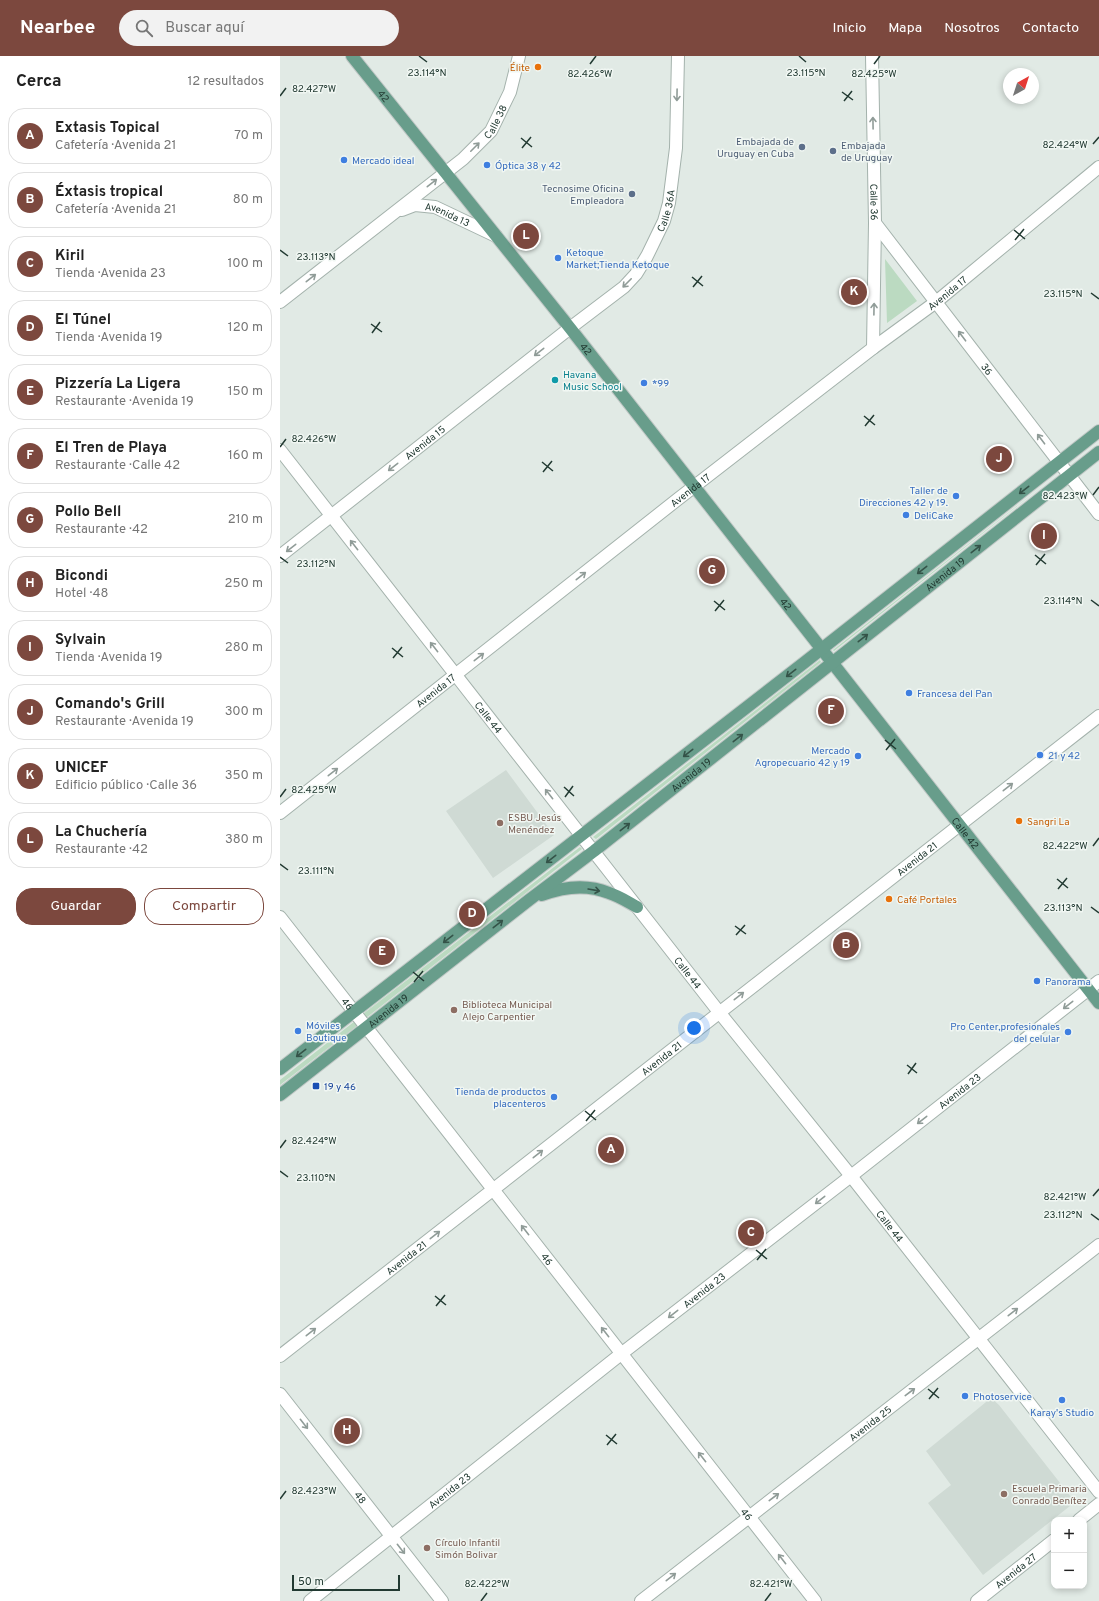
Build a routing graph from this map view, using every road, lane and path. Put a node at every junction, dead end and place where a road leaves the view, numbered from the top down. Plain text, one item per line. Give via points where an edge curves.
1 (352, 56) edge
2 (519, 56) edge
3 (678, 56) edge
4 (872, 56) edge
5 (1099, 167) edge
6 (446, 172) junction
7 (395, 212) junction
8 (875, 223) junction
9 (496, 236) junction
10 (280, 302) edge
11 (936, 302) junction
12 (570, 328) junction
13 (873, 348) junction
14 (1099, 431) edge
15 (280, 450) edge
16 (1099, 452) edge
17 (1059, 463) junction
18 (1069, 476) junction
19 (694, 487) junction
20 (1099, 514) edge
21 (332, 516) junction
22 (280, 556) edge
23 (822, 649) junction
24 (833, 663) junction
25 (456, 675) junction
26 (1099, 716) edge
27 (280, 813) edge
28 (959, 825) junction
29 (582, 836) junction
30 (594, 851) junction
31 (529, 900) junction
32 (637, 907) junction
33 (280, 917) edge
34 (1099, 981) edge
35 (1088, 989) junction
36 (1099, 1004) edge
37 (354, 1011) junction
38 (719, 1012) junction
39 (367, 1028) junction
40 (280, 1069) edge
41 (280, 1095) edge
42 (851, 1176) junction
43 (493, 1190) junction
44 (1099, 1245) edge
45 (979, 1339) junction
46 (621, 1354) junction
47 (280, 1356) edge
48 (280, 1394) edge
49 (1099, 1492) edge
50 (1099, 1504) edge
51 (748, 1516) junction
52 (1083, 1517) edge
53 (392, 1536) junction
54 (1051, 1542) edge
55 (310, 1601) edge
56 (442, 1601) edge
57 (641, 1601) edge
58 (814, 1601) edge
59 (977, 1601) edge

1 - 6 main road, 42
6 -> 2 street, Calle 38 via 491,131 510,92
3 -> 12 street, Calle 36A via 676,148 664,220 636,274 624,287
8 -> 4 street, Calle 36
5 - 11 street, Avenida 17
7 -> 6 street, Avenida 13
6 - 9 main road, 42
7 - 9 street, Avenida 13 via 415,205 435,207
10 -> 7 street, Avenida 13
8 - 11 street, 36
13 -> 8 street, Calle 36
9 - 12 main road, 42
11 - 13 street, Avenida 17
17 -> 11 street, 36
12 - 19 main road, 42
12 -> 21 street, Avenida 15
13 - 19 street, Avenida 17
14 - 17 main road, Avenida 19
15 - 21 street, Calle 44
16 - 18 main road, Avenida 19
17 - 18 street, 36
17 -> 23 main road, Avenida 19
18 - 20 street, 36
24 -> 18 main road, Avenida 19
19 - 23 main road, 42
25 -> 19 street, Avenida 17
21 -> 22 street, Avenida 15
25 -> 21 street, Calle 44
23 - 24 main road, 42
23 -> 29 main road, Avenida 19
24 - 28 main road, Calle 42
30 -> 24 main road, Avenida 19
27 -> 25 street, Avenida 17
29 -> 25 street, Calle 44
28 -> 26 street, Avenida 21
28 - 35 main road, Calle 42
38 -> 28 street, Avenida 21
29 - 30 street, Calle 44
29 -> 37 main road, Avenida 19
30 - 31 main road, Avenida 19
30 - 32 street, Calle 44
31 -> 32 main road via 555,890 579,887 608,892
39 -> 31 main road, Avenida 19
32 - 38 street, Calle 44
33 - 37 street, 46
34 - 35 street, Avenida 23
35 - 36 main road, Calle 42
35 -> 42 street, Avenida 23
37 - 39 street, 46
37 -> 40 main road, Avenida 19
38 - 42 street, Calle 44
43 -> 38 street, Avenida 21
39 - 41 main road, Avenida 19
39 - 43 street, 46
42 - 45 street, Calle 44
42 -> 46 street, Avenida 23
46 -> 43 street, 46
47 -> 43 street, Avenida 21
45 -> 44 street, Avenida 25
45 - 49 street, Calle 44
51 -> 45 street, Avenida 25
51 -> 46 street, 46
46 - 53 street, Avenida 23
48 -> 53 street, 48
50 - 52 street
57 -> 51 street, Avenida 25
58 -> 51 street, 46
53 - 55 street, Avenida 23
53 -> 56 street, 48
54 - 59 street, Avenida 27

